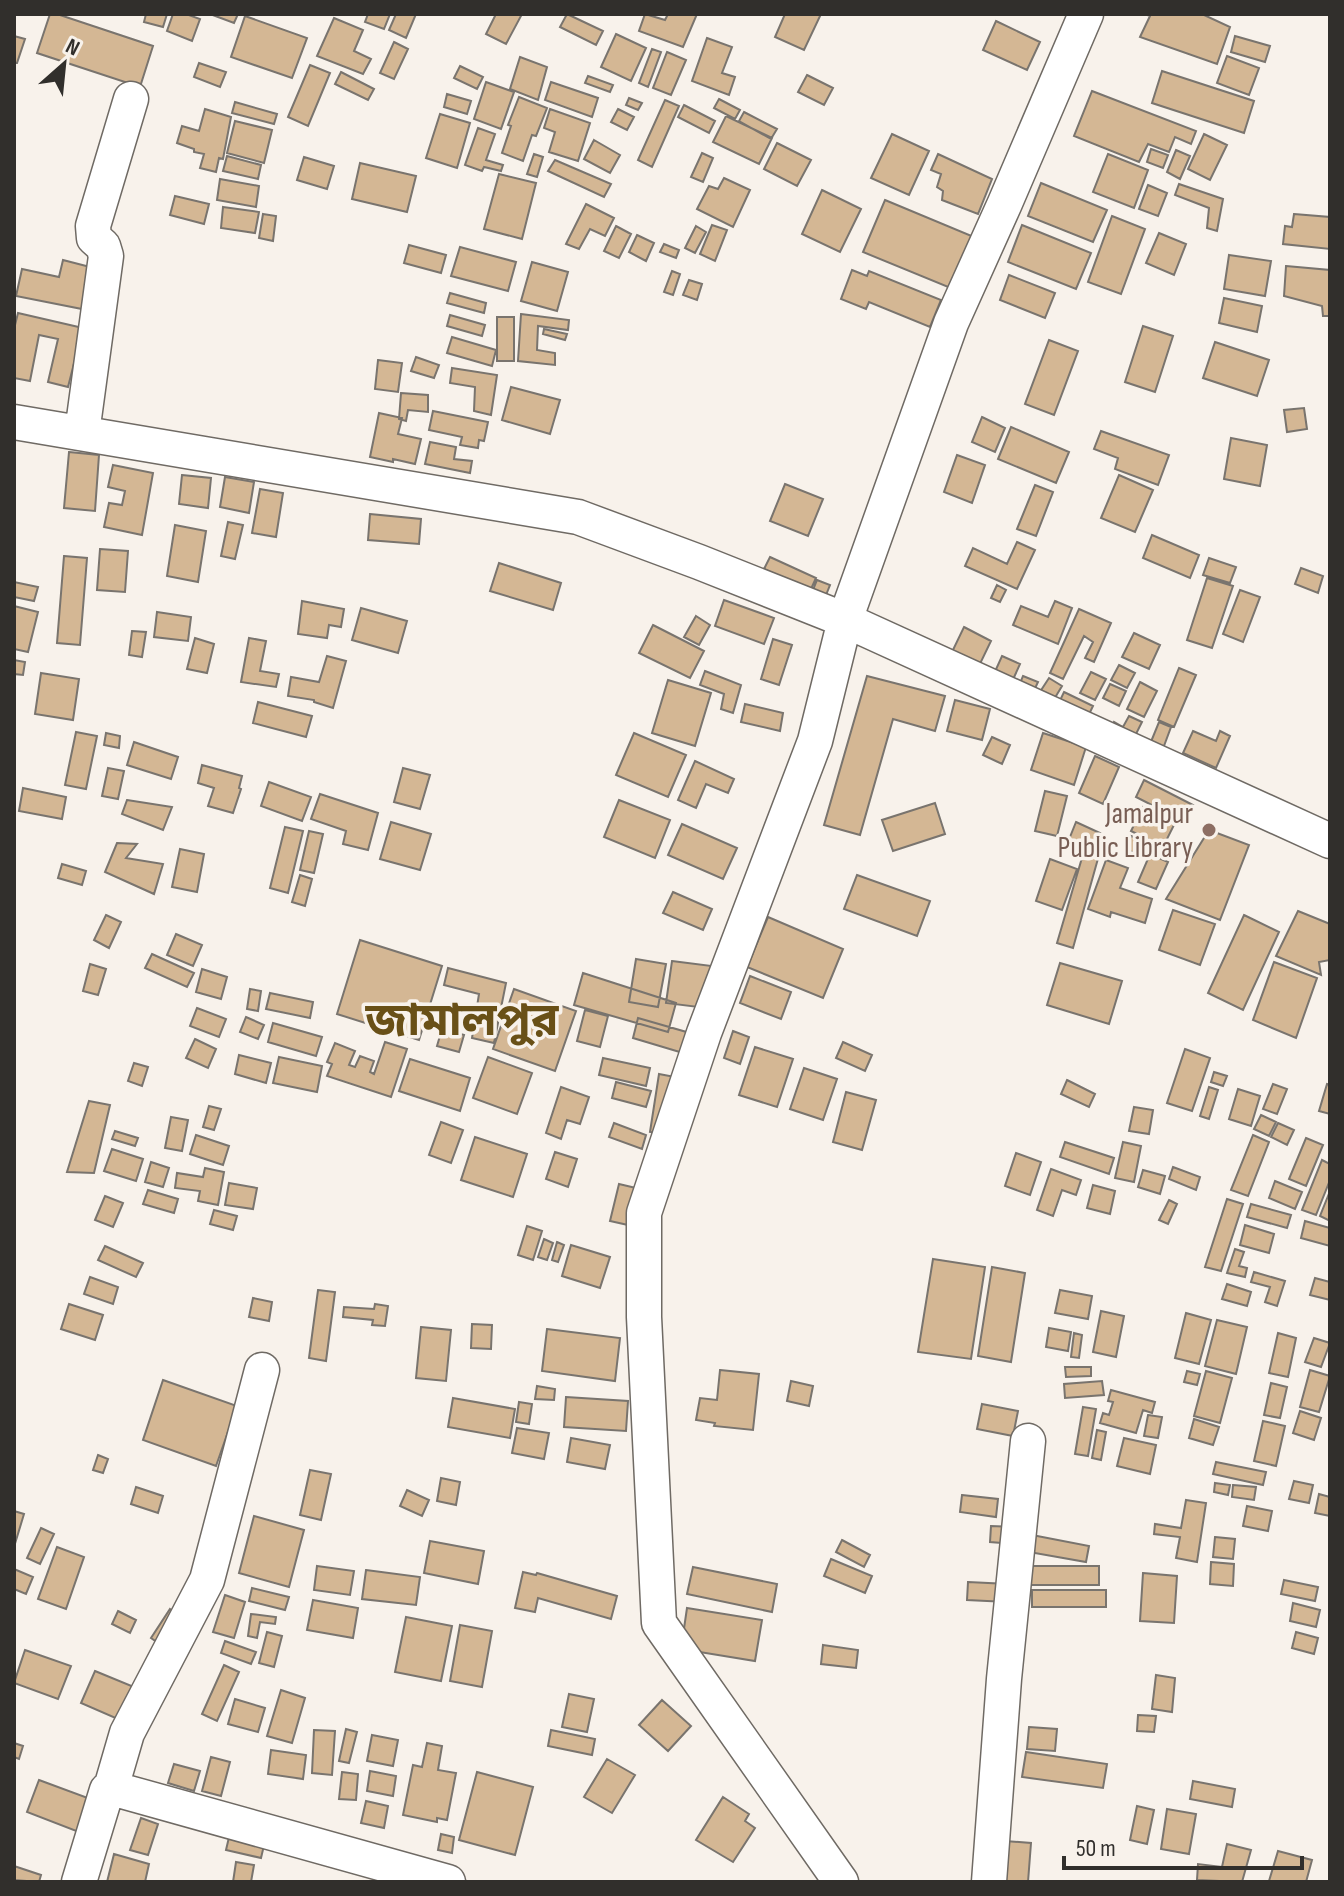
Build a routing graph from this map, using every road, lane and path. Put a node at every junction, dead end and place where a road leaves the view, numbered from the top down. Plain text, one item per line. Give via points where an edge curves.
1 (1086, 14) edge
2 (131, 99) dead end
3 (14, 422) edge
4 (82, 433) junction
5 (845, 620) junction
6 (1330, 841) edge
7 (262, 1370) dead end
8 (1028, 1441) dead end
9 (111, 1788) junction
10 (79, 1882) edge
11 (448, 1882) edge
12 (841, 1882) edge
13 (989, 1882) edge

1 - 5 street via 951,323
2 - 4 street via 93,226 106,256
3 - 4 street
4 - 5 street via 578,517
5 - 6 street
5 - 12 street via 815,741 704,1033 644,1213 659,1623
7 - 9 street via 207,1580 127,1733
8 - 13 street
9 - 10 street
9 - 11 street

